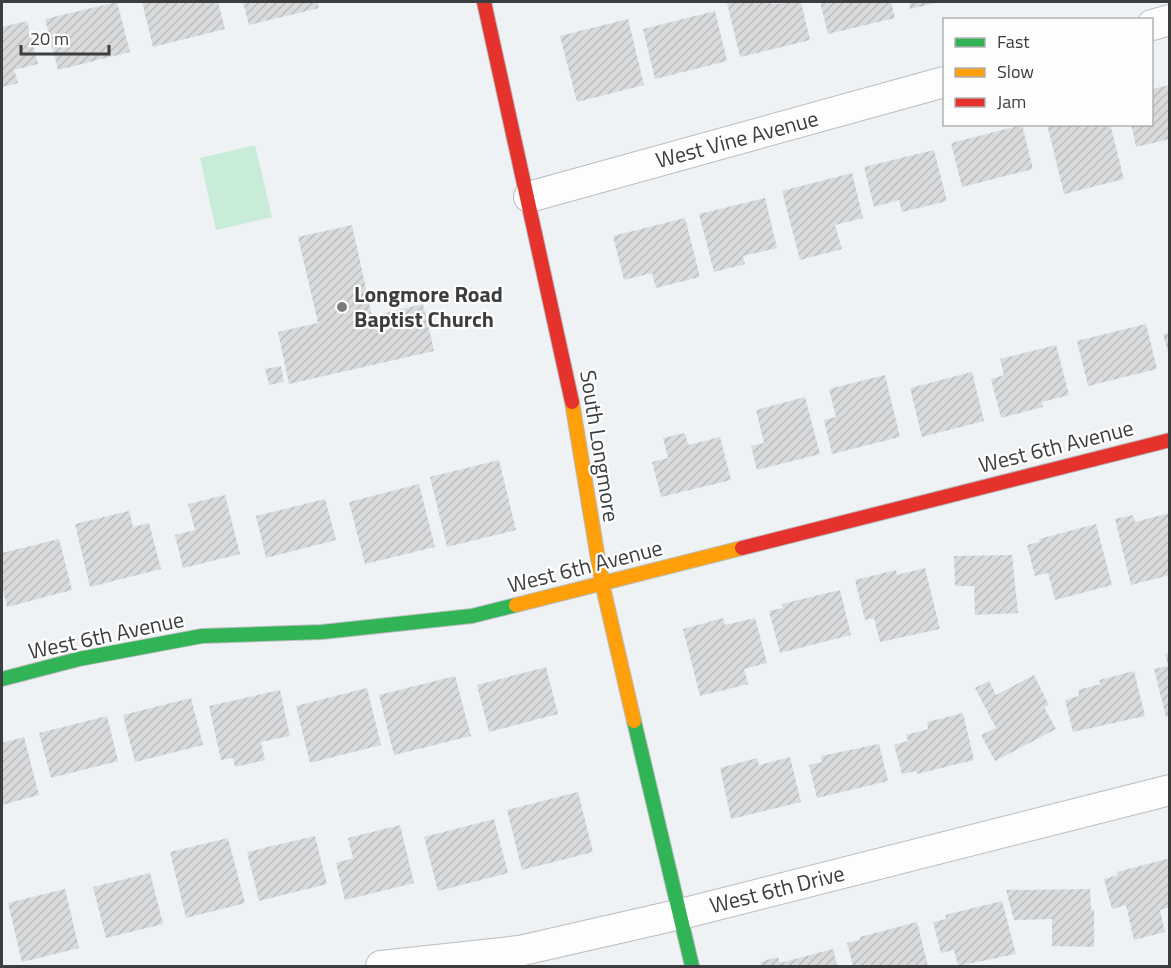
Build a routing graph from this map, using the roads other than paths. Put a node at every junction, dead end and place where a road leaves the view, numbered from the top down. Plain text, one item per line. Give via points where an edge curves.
1 (484, 2) edge
2 (1170, 20) edge
3 (1153, 25) edge
4 (943, 83) edge
5 (529, 197) junction
6 (1170, 440) edge
7 (602, 583) junction
8 (2, 679) edge
9 (1170, 790) edge
10 (681, 914) junction
11 (381, 966) edge
12 (692, 966) edge

1 - 5 street, South Longmore
2 - 3 street
4 - 5 street, West Vine Avenue
5 - 7 street, South Longmore via 568,375
6 - 7 street, West 6th Avenue
7 - 8 street, West 6th Avenue via 472,616 322,632 202,636 79,659
7 - 10 street, South Longmore
9 - 10 street, West 6th Drive
10 - 11 street, West 6th Drive via 519,951
10 - 12 street, South Longmore

